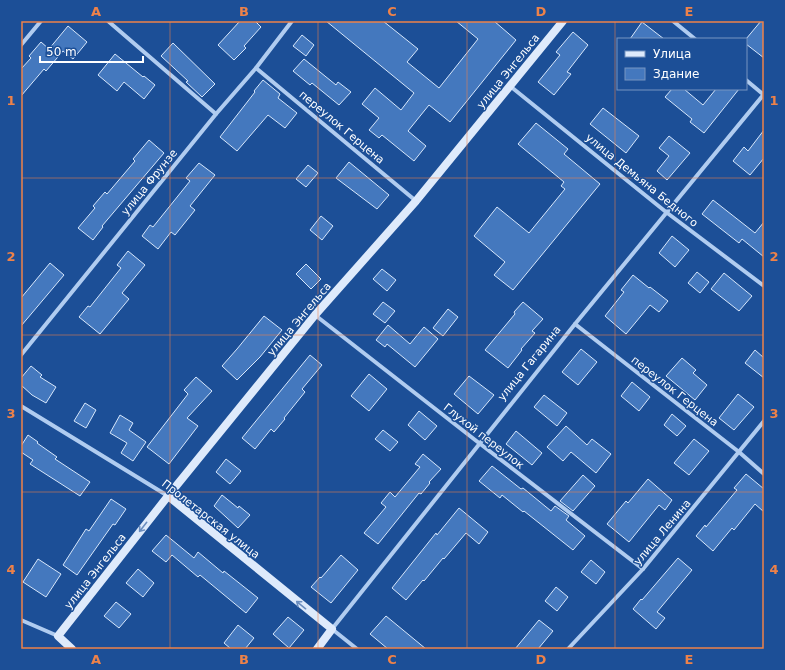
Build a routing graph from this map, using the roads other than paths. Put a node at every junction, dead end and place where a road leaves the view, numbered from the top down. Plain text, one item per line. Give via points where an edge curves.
1 (40, 21) edge
2 (108, 21) edge
3 (292, 21) edge
4 (563, 21) edge
5 (673, 21) edge
6 (694, 38) edge
7 (21, 45) edge
8 (256, 68) junction
9 (747, 81) edge
10 (510, 86) junction
11 (764, 95) edge
12 (216, 114) junction
13 (416, 201) junction
14 (666, 212) junction
15 (764, 286) edge
16 (315, 315) junction
17 (575, 324) junction
18 (21, 354) edge
19 (21, 406) edge
20 (764, 421) edge
21 (479, 443) junction
22 (738, 452) junction
23 (764, 474) edge
24 (168, 496) junction
25 (643, 569) junction
26 (21, 620) edge
27 (332, 629) junction
28 (58, 636) junction
29 (72, 649) edge
30 (317, 649) edge
31 (357, 649) edge
32 (568, 649) edge

1 - 7 street
2 - 12 street
3 - 8 street, улица Фрунзе
4 - 10 main road, улица Энгельса
5 - 6 street
8 - 12 street, улица Фрунзе
8 - 13 street, переулок Герцена
9 - 11 street
10 - 13 main road, улица Энгельса
10 - 14 street, улица Демьяна Бедного
11 - 14 street, улица Гагарина
12 - 18 street, улица Фрунзе
13 - 16 main road, улица Энгельса
14 - 15 street, улица Демьяна Бедного
14 - 17 street, улица Гагарина
16 - 21 street, Глухой переулок
16 - 24 main road, улица Энгельса
17 - 21 street, улица Гагарина
17 - 22 street, переулок Герцена
19 - 24 street, Пролетарская улица
20 - 22 street, улица Ленина
21 - 25 street, Глухой переулок
21 - 27 street, улица Гагарина
22 - 23 street, переулок Герцена
22 - 25 street, улица Ленина
27 -> 24 main road, Пролетарская улица
24 -> 28 main road, улица Энгельса
25 - 32 street, улица Ленина
26 - 28 street
27 - 30 main road, улица Гагарина
27 - 31 street, Пролетарская улица
28 - 29 main road

